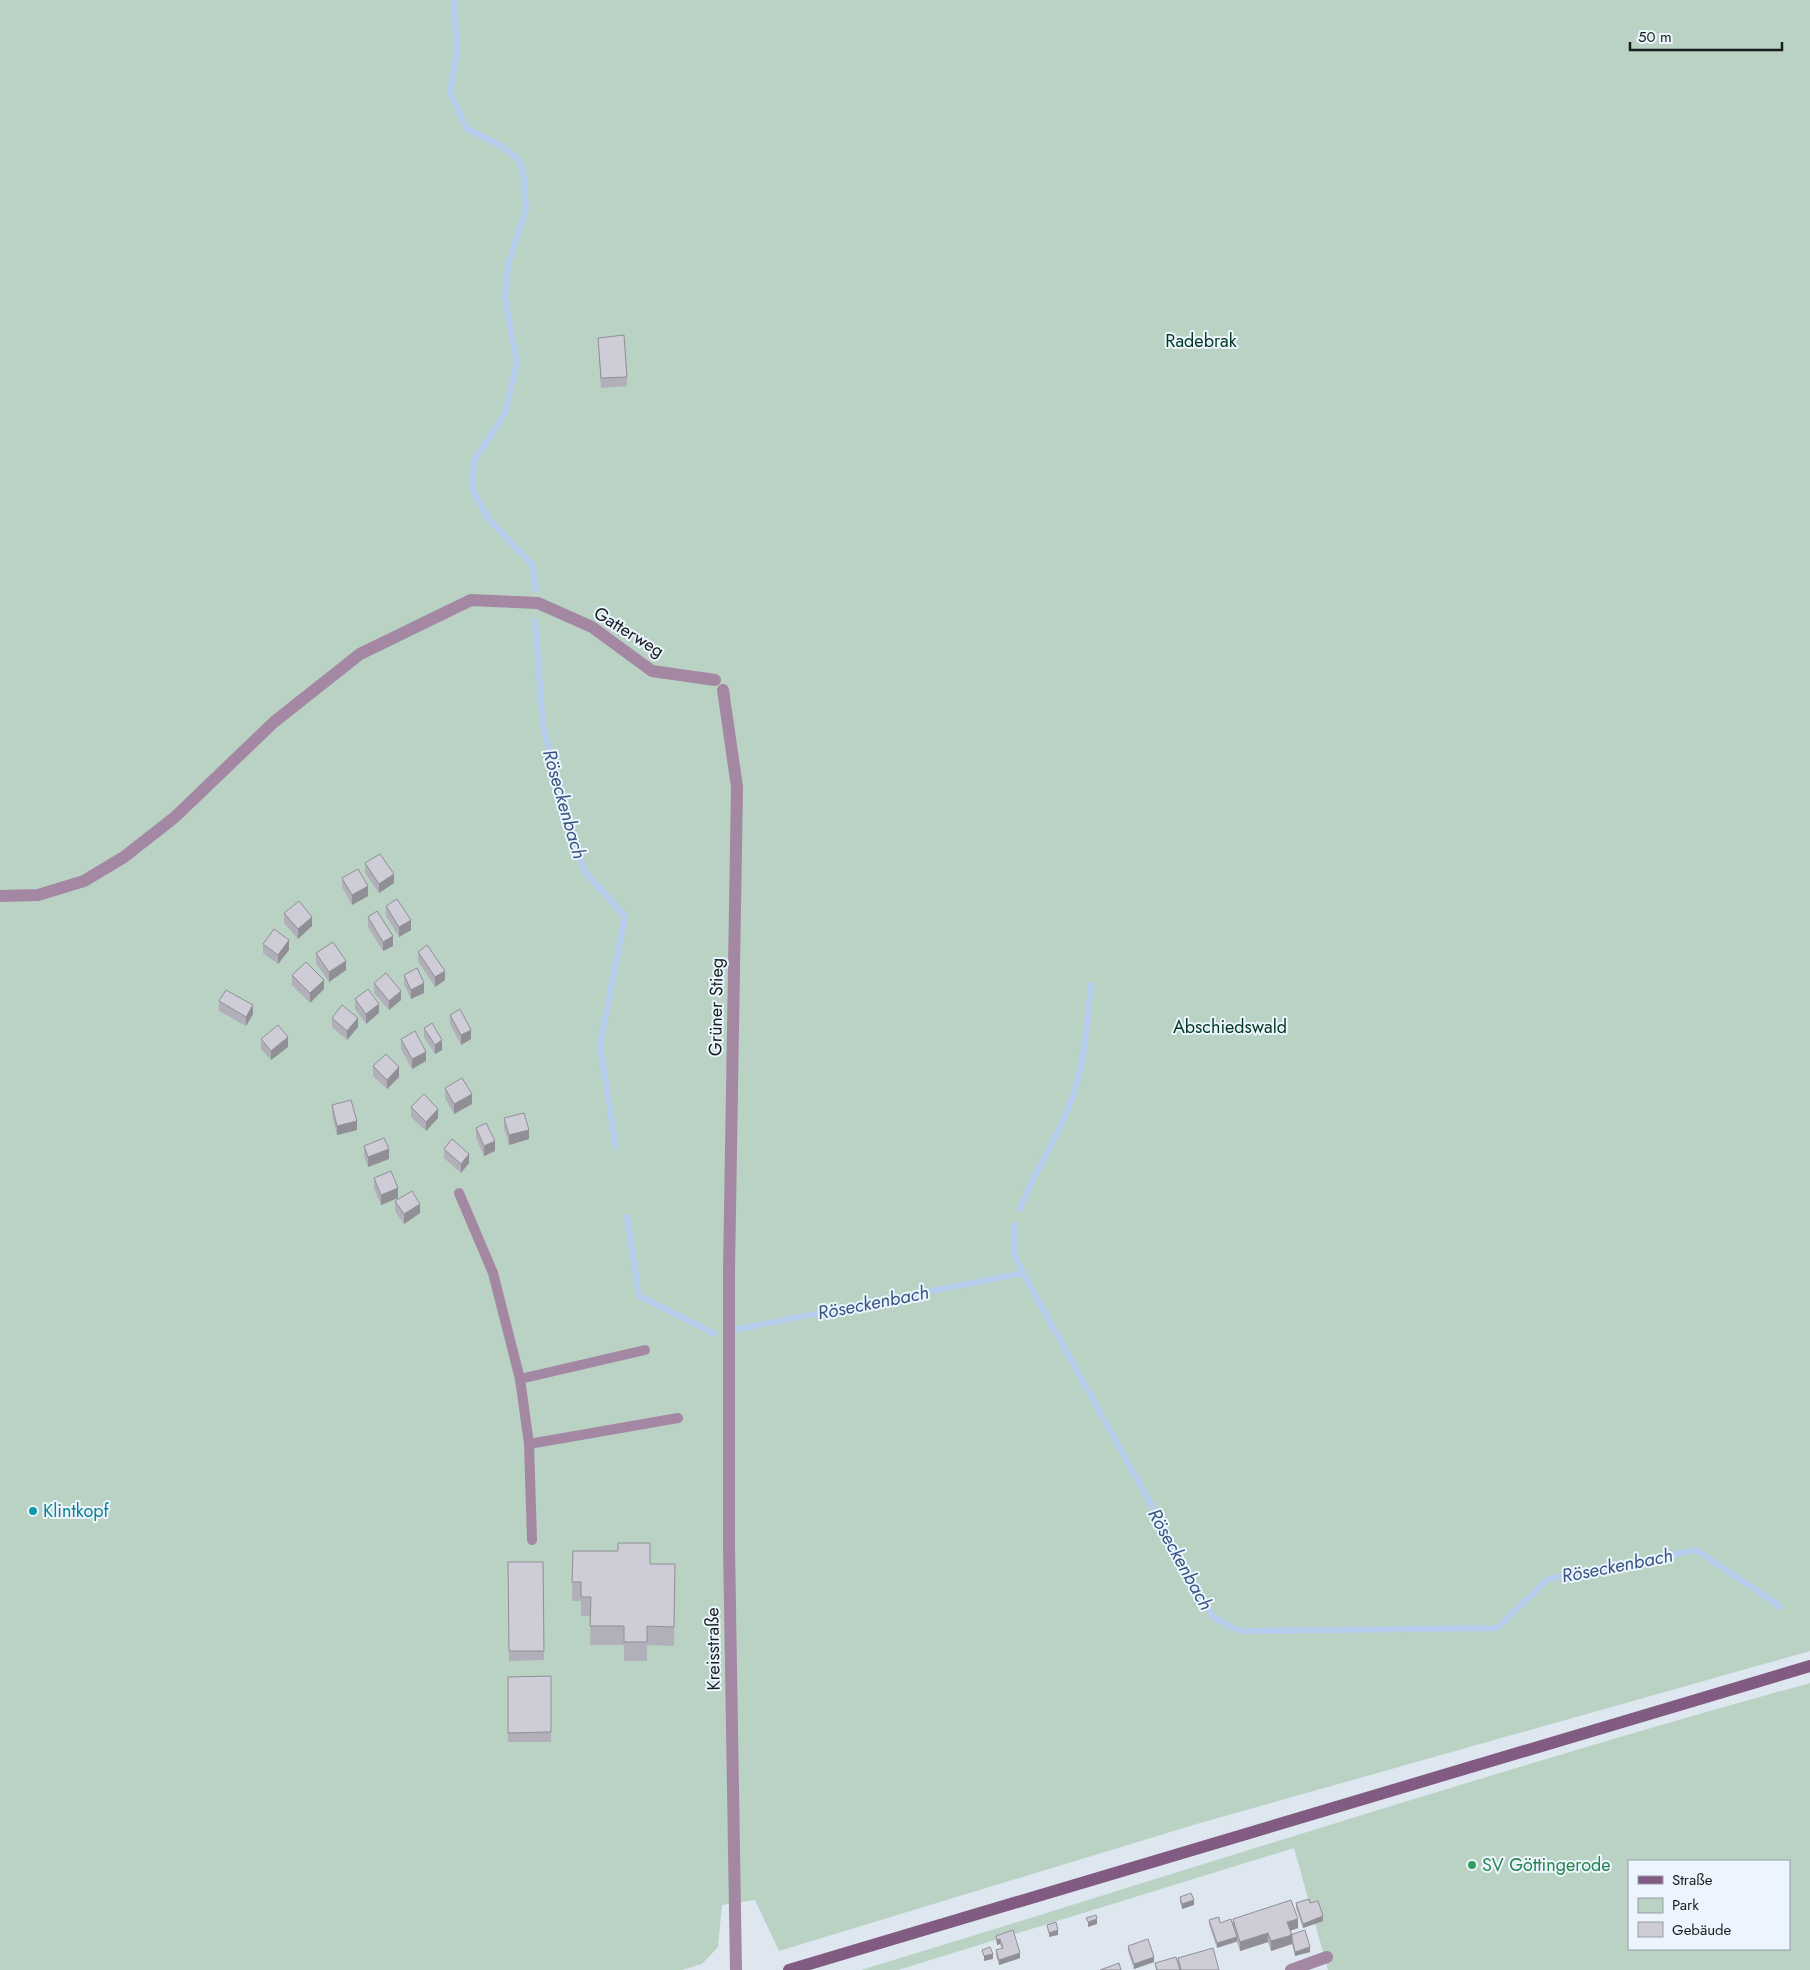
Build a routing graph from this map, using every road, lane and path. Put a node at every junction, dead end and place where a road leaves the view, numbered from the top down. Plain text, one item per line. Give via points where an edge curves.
1 (719, 685) joint
2 (0, 896) edge
3 (459, 1193) dead end
4 (729, 1327) joint
5 (645, 1350) dead end
6 (520, 1378) junction
7 (678, 1418) dead end
8 (529, 1444) junction
9 (532, 1540) dead end
10 (1810, 1666) edge
11 (1327, 1957) dead end
12 (736, 1970) edge
13 (789, 1970) edge
14 (1291, 1970) edge

1 - 2 street, Gatterweg via 652,671 592,627 538,603 471,600 360,654 274,722 175,817 124,857 84,881 38,895
1 - 4 street, Grüner Stieg via 737,787
3 - 6 lane via 493,1273
4 - 12 street, Kreisstraße
5 - 6 lane
6 - 8 lane
7 - 8 lane
8 - 9 lane
10 - 13 main road
11 - 14 street

